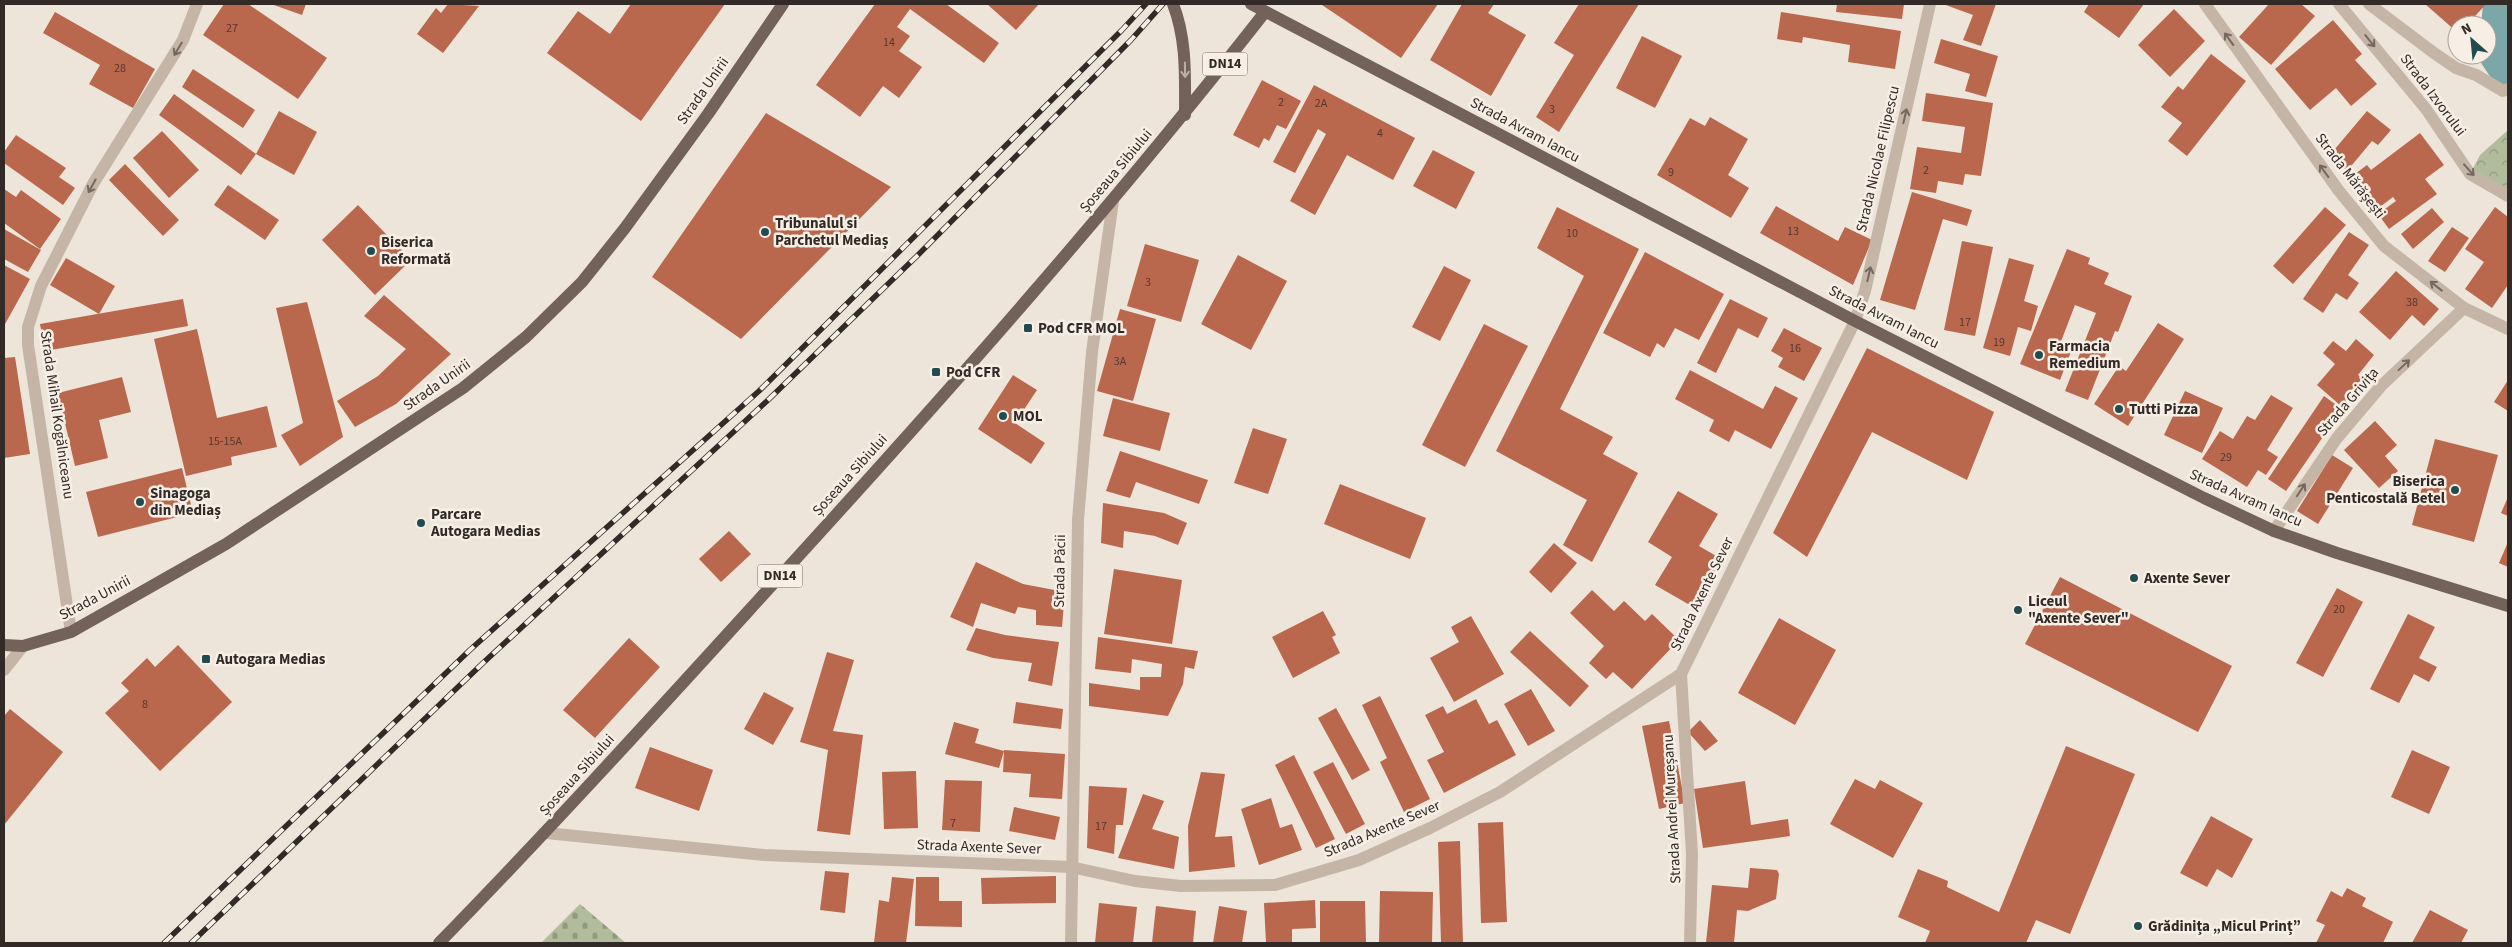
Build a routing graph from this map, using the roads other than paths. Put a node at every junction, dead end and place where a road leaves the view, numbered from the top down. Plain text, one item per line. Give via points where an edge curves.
1 (196, 4) edge
2 (783, 4) edge
3 (1173, 4) edge
4 (1251, 4) edge
5 (1930, 4) edge
6 (2205, 4) edge
7 (2339, 4) edge
8 (2369, 4) edge
9 (1269, 8) edge
10 (2506, 90) edge
11 (1185, 115) junction
12 (2508, 196) edge
13 (1113, 201) junction
14 (2464, 308) junction
15 (1855, 321) junction
16 (2508, 329) edge
17 (2274, 531) junction
18 (2508, 606) edge
19 (71, 632) junction
20 (4, 645) edge
21 (23, 646) junction
22 (4, 670) edge
23 (1681, 674) junction
24 (546, 833) junction
25 (1070, 867) junction
26 (439, 943) edge
27 (1071, 943) edge
28 (1690, 943) edge

1 -> 19 street, Strada Mihail Kogălniceanu via 183,40 93,184 41,286 28,327 28,345
2 - 19 main road, Strada Unirii via 625,228 582,282 526,337 463,388 226,544
3 -> 11 main road, DN14 via 1182,26 1186,67
4 - 9 main road, Strada Avram Iancu
15 -> 5 street, Strada Nicolae Filipescu via 1866,291
14 -> 6 street, Strada Mărășești via 2384,246 2339,192
7 -> 12 street, Strada Izvorului via 2426,109 2470,174
8 - 10 street, Strada Izvorului via 2449,63
9 - 11 main road, Șoseaua Sibiului / DN14
9 - 15 main road, Strada Avram Iancu
11 - 13 main road, Șoseaua Sibiului / DN14
13 - 24 main road, Șoseaua Sibiului / DN14 via 918,425
13 - 25 street, Strada Păcii via 1092,352 1078,520
14 - 16 street, Strada Mărășești
17 -> 14 street, Strada Grivița via 2337,438 2381,386
15 - 17 main road, Strada Avram Iancu
15 - 23 street, Strada Axente Sever
17 - 18 main road, Strada Avram Iancu
19 - 21 main road, Strada Unirii
20 - 21 main road, Strada Unirii
21 - 22 street
23 - 25 street, Strada Axente Sever via 1500,792 1359,860 1275,885 1231,887 1135,881
23 - 28 street, Strada Andrei Mureșanu via 1692,854
24 - 25 street, Strada Axente Sever via 764,855
24 - 26 main road, Șoseaua Sibiului / DN14
25 - 27 street, Strada Păcii

